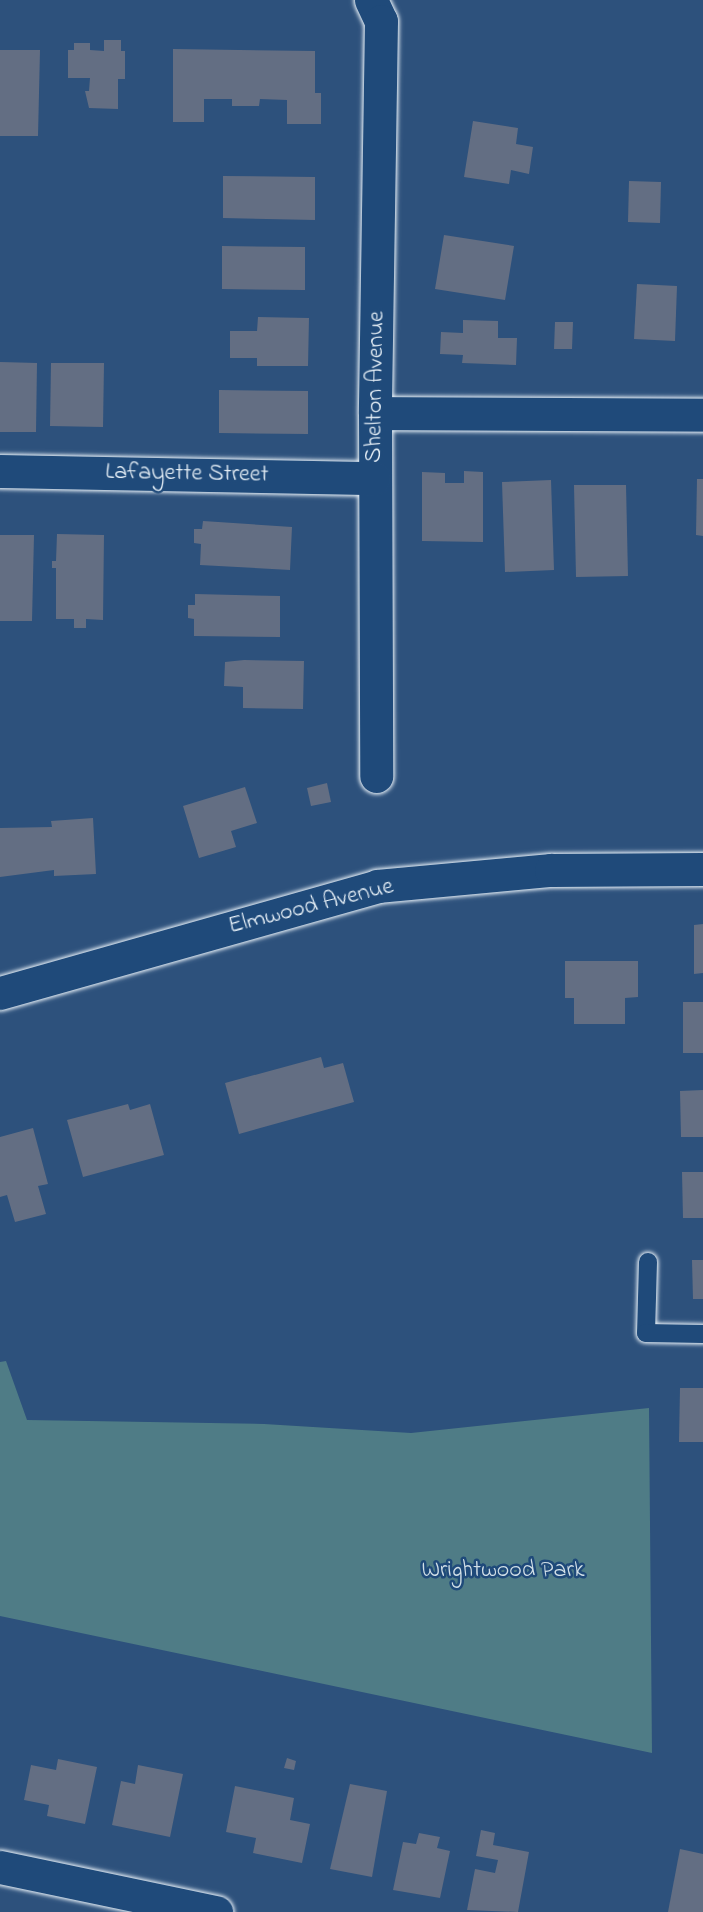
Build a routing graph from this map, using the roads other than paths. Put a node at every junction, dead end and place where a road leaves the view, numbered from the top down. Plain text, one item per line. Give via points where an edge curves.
1 (371, 0) edge
2 (375, 413) junction
3 (703, 415) edge
4 (0, 471) edge
5 (374, 477) junction
6 (376, 776) dead end
7 (703, 869) edge
8 (0, 993) edge
9 (648, 1262) dead end
10 (703, 1334) edge
11 (0, 1867) edge
12 (216, 1912) edge

1 - 2 street, Shelton Avenue via 381,21
2 - 3 street
2 - 5 street, Shelton Avenue
4 - 5 street, Lafayette Street
5 - 6 street, Shelton Avenue
7 - 8 street, Elmwood Avenue via 551,870 377,886
9 - 10 lane via 646,1333
11 - 12 street

